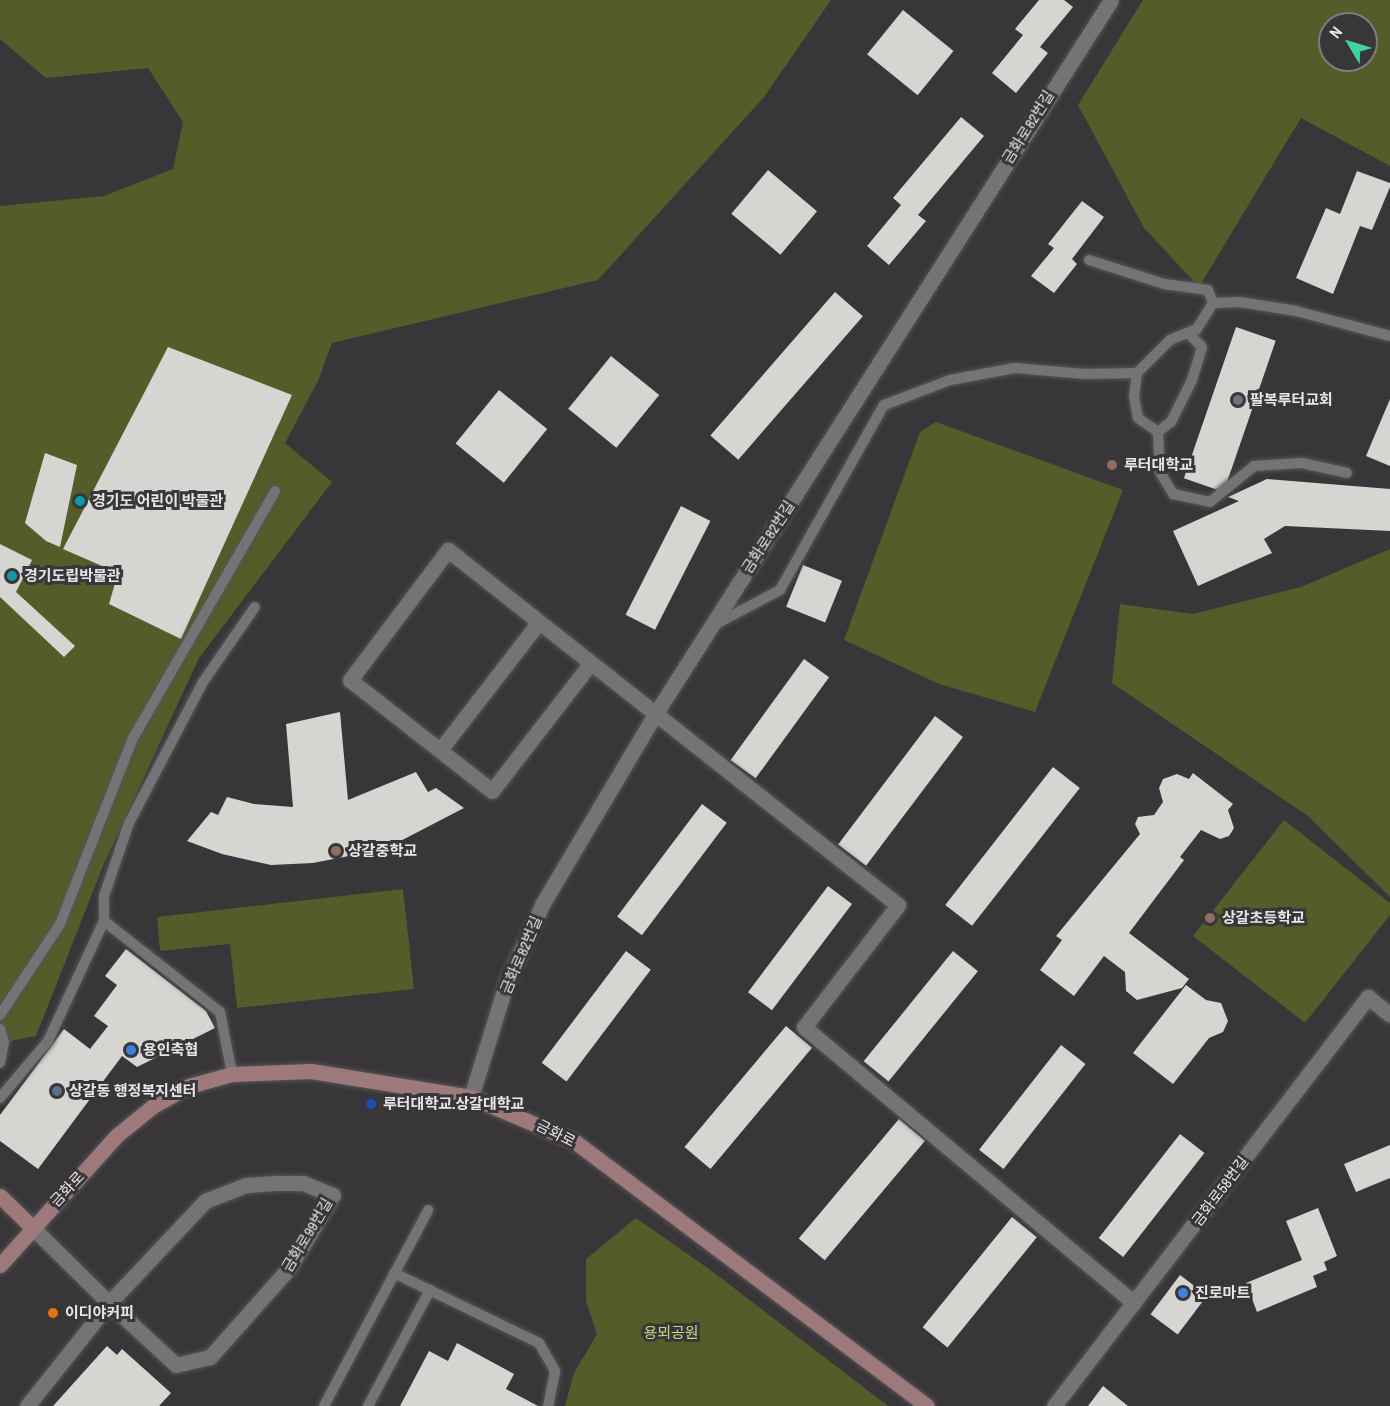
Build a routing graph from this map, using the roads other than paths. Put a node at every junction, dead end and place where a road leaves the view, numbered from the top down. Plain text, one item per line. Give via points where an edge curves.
1 (1111, 0) edge
2 (1089, 260) dead end
3 (1213, 303) junction
4 (1189, 334) junction
5 (1390, 336) edge
6 (1137, 374) junction
7 (1158, 432) junction
8 (1347, 473) dead end
9 (275, 491) dead end
10 (255, 607) dead end
11 (538, 623) junction
12 (712, 626) junction
13 (590, 664) junction
14 (654, 716) junction
15 (440, 750) junction
16 (104, 921) junction
17 (1390, 1014) edge
18 (0, 1015) edge
19 (0, 1029) edge
20 (0, 1063) edge
21 (232, 1074) junction
22 (471, 1097) junction
23 (0, 1098) edge
24 (0, 1196) edge
25 (428, 1210) dead end
26 (32, 1227) junction
27 (0, 1265) edge
28 (394, 1273) junction
29 (430, 1290) junction
30 (109, 1303) junction
31 (1134, 1303) junction
32 (27, 1406) edge
33 (324, 1406) edge
34 (368, 1406) edge
35 (548, 1406) edge
36 (927, 1406) edge
37 (1054, 1406) edge

1 - 12 street, 금화로82번길
2 - 3 lane via 1164,284 1208,290
3 - 4 lane via 1197,329
3 - 5 lane via 1240,302 1296,311
4 - 6 lane via 1170,340
4 - 7 lane via 1202,347 1192,380 1171,422
6 - 7 lane via 1134,396 1138,417
6 - 12 lane via 1015,368 950,380 884,405 780,590
7 - 8 lane via 1160,472 1173,494 1210,502 1254,466 1302,463
9 - 18 lane via 132,740 60,924
10 - 16 lane via 203,682 129,823 104,896
11 - 13 street
11 - 15 street
11 - 15 street via 448,550 350,680
12 - 14 street, 금화로82번길
13 - 14 street
13 - 15 street via 492,791
14 - 22 street, 금화로82번길 via 543,903 507,981
14 - 31 street via 898,905 804,1027
16 - 21 lane via 220,1012
16 - 23 lane via 48,1041
17 - 31 street, 금화로58번길 via 1368,997
19 - 20 lane via 4,1042
21 - 22 street, 금화로 via 311,1071
21 - 26 street, 금화로 via 189,1086 153,1106 116,1136
22 - 36 street, 금화로 via 574,1141
24 - 26 street
25 - 28 lane
26 - 27 street, 금화로
26 - 30 street, 금화로99번길
28 - 29 lane
28 - 33 lane
29 - 34 lane
29 - 35 lane via 546,1350 555,1371
30 - 30 street, 금화로99번길 via 176,1365 210,1357 289,1268 333,1195 303,1183 278,1183 246,1185 205,1201
30 - 32 street
31 - 37 street, 금화로58번길

